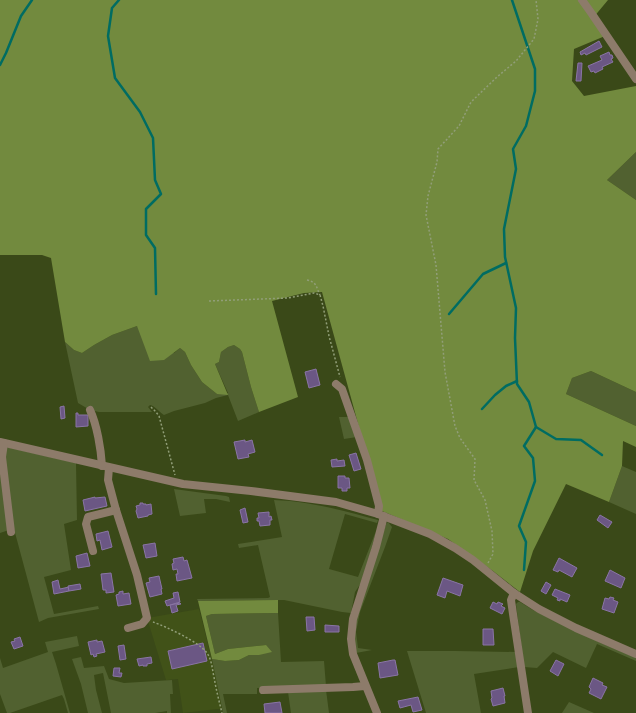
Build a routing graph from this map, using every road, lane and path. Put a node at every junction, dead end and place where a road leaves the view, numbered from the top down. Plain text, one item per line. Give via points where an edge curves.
1 (536, 0) edge
2 (582, 0) edge
3 (636, 79) edge
4 (307, 280) dead end
5 (320, 295) junction
6 (209, 301) dead end
7 (339, 386) joint
8 (150, 407) dead end
9 (90, 410) dead end
10 (2, 442) edge
11 (106, 467) junction
12 (177, 483) junction
13 (116, 510) junction
14 (381, 515) junction
15 (11, 532) dead end
16 (93, 551) dead end
17 (485, 570) junction
18 (514, 593) junction
19 (146, 620) junction
20 (128, 628) dead end
21 (636, 654) edge
22 (365, 686) junction
23 (263, 690) dead end
24 (222, 713) edge
25 (378, 713) edge
26 (528, 713) edge

1 - 17 path via 538,19 534,39 516,61 471,102 460,126 438,149 426,215 436,265 445,372 456,426 460,438 475,459 474,480 485,500 492,531 493,554
2 - 3 street
4 - 5 path via 315,283
5 - 6 path via 314,293 288,298
5 - 7 path
7 - 14 street via 372,476
8 - 12 path via 159,416
9 - 11 street
10 - 11 street
10 - 15 street
11 - 12 street
11 - 13 street
12 - 14 street via 336,502
13 - 16 street via 88,517 86,524
13 - 19 street via 137,575
14 - 17 street via 430,534
14 - 22 street via 376,546 353,619 351,640 353,654
17 - 18 street
18 - 21 street via 576,628
18 - 26 street via 513,614
19 - 20 street via 142,624
19 - 24 path via 166,627 207,652
22 - 23 street
22 - 25 street

